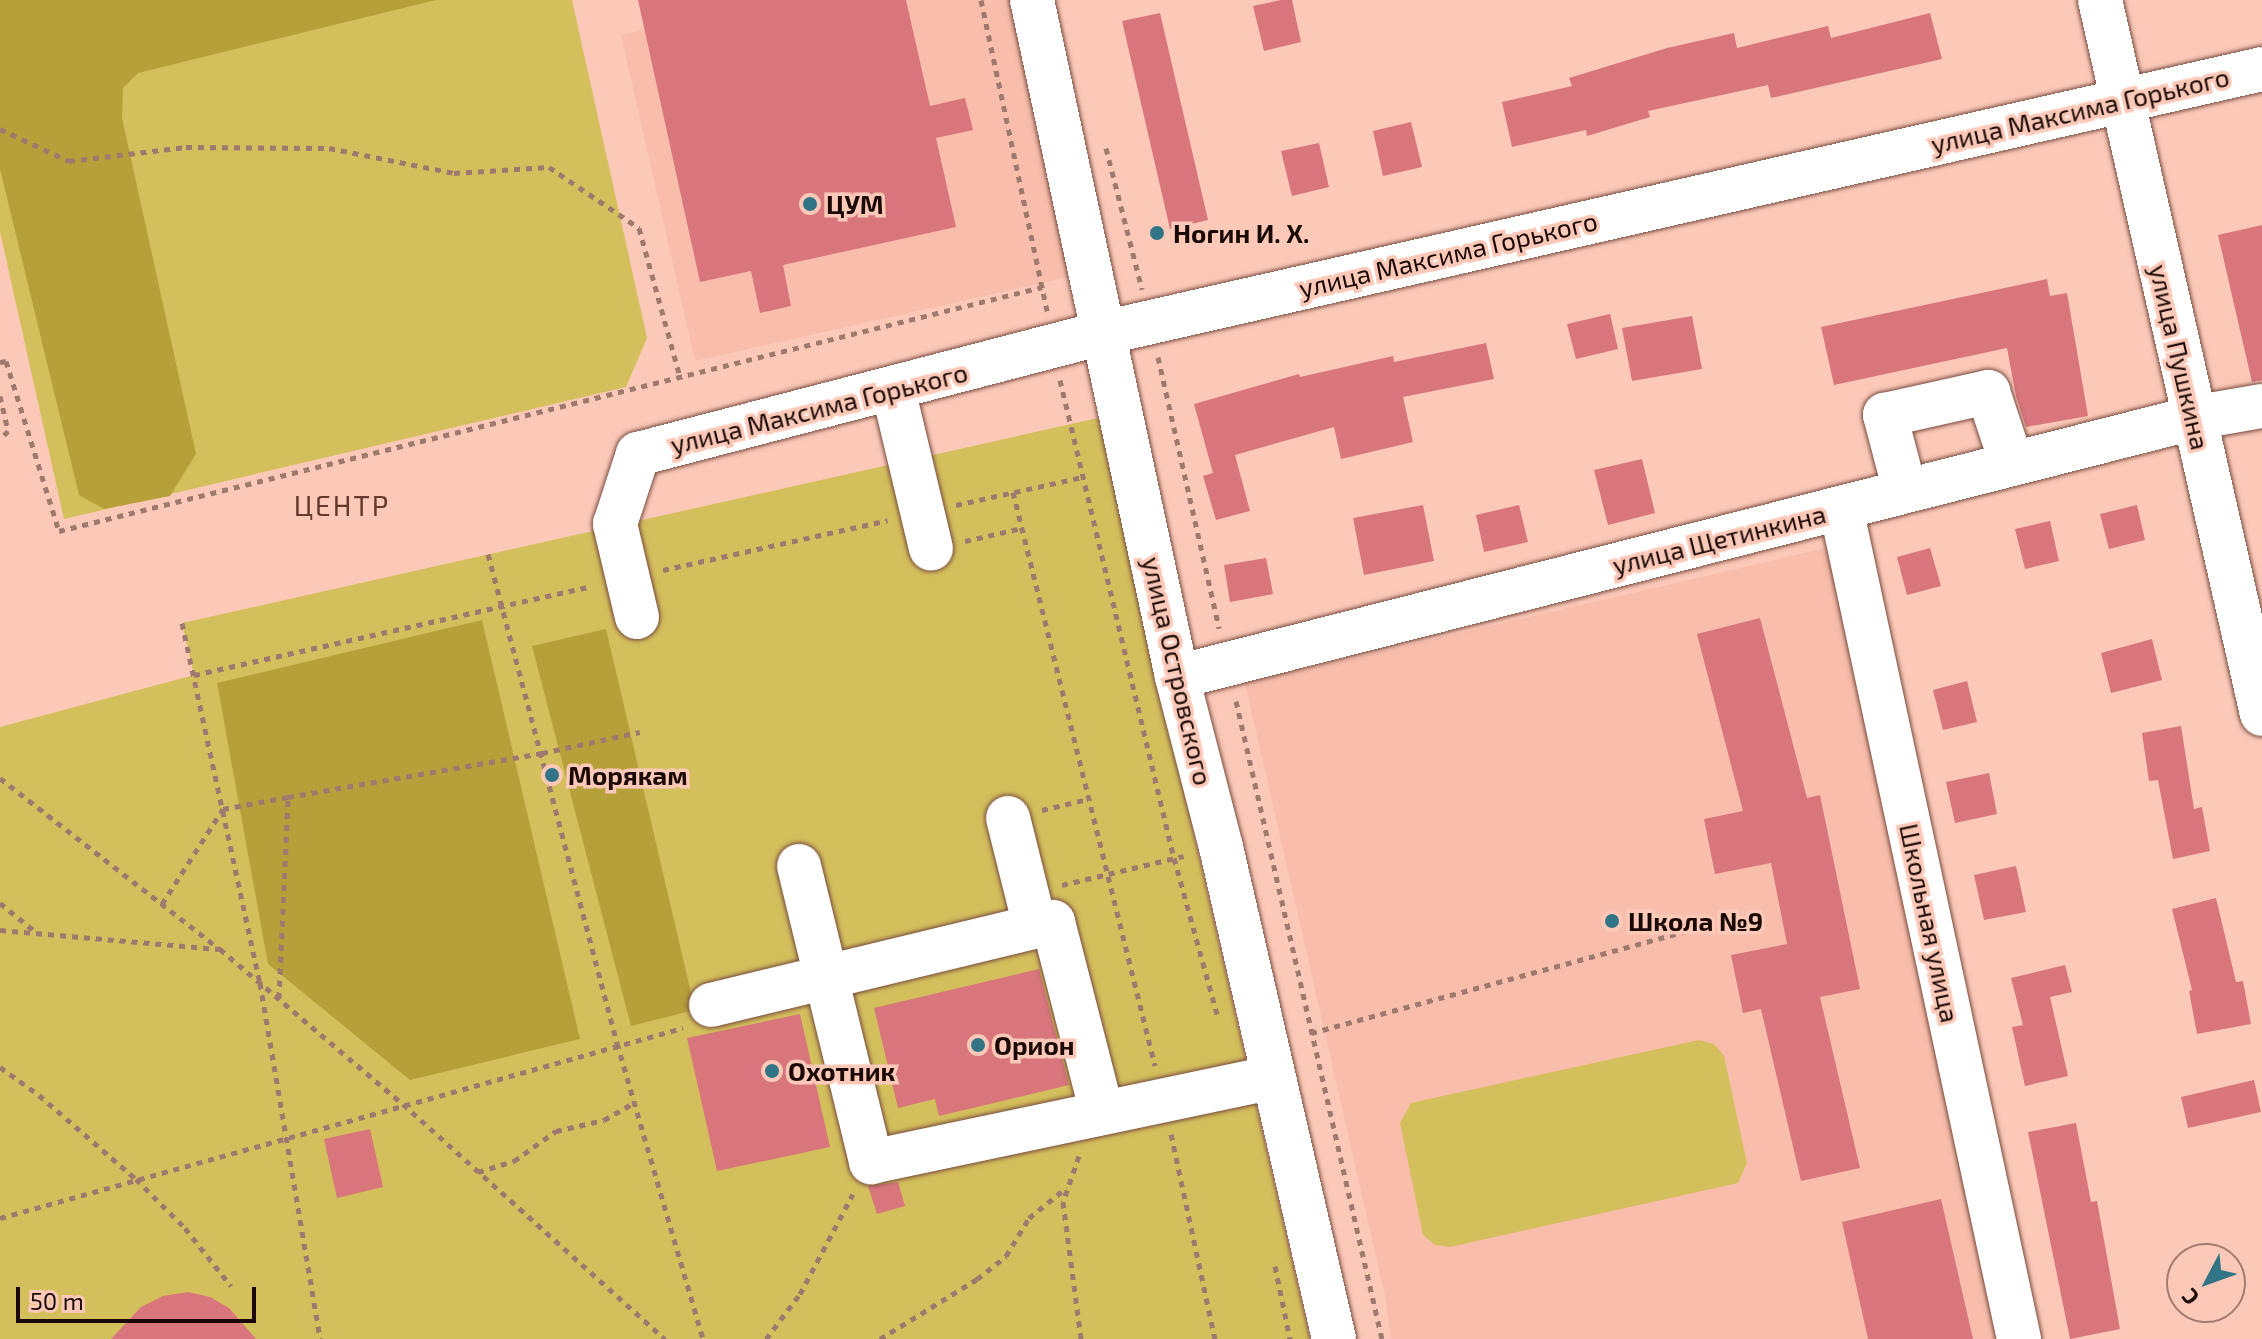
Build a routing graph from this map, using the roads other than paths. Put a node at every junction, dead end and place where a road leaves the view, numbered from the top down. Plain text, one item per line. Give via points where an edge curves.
1 (1032, 0) edge
2 (2100, 0) edge
3 (2262, 69) edge
4 (2122, 99) junction
5 (1103, 333) junction
6 (893, 389) junction
7 (2262, 406) edge
8 (2193, 418) junction
9 (2012, 464) junction
10 (1905, 491) junction
11 (1841, 508) junction
12 (945, 546) road end
13 (637, 617) dead end
14 (1177, 677) junction
15 (2262, 714) edge
16 (1008, 818) road end
17 (799, 866) dead end
18 (1035, 926) junction
19 (827, 977) junction
20 (702, 1015) road end
21 (1270, 1061) junction
22 (1102, 1113) junction
23 (1334, 1339) edge
24 (2019, 1339) edge

1 - 5 street, улица Островского
2 - 4 street, улица Пушкина
3 - 4 street, улица Максима Горького
4 - 5 street, улица Максима Горького
4 - 8 street, улица Пушкина
5 - 6 street, улица Максима Горького
5 - 14 street, улица Островского
6 - 12 street
6 - 13 street, улица Максима Горького via 638,454 615,524
7 - 8 street, улица Щетинкина
8 - 9 street, улица Щетинкина
8 - 15 street, улица Пушкина
9 - 10 street, улица Щетинкина
9 - 10 street via 1988,392 1885,415
10 - 11 street, улица Щетинкина
11 - 14 street, улица Щетинкина
11 - 24 street, Школьная улица
14 - 21 street, улица Островского
16 - 18 street
17 - 19 street
18 - 19 street
18 - 22 street via 1053,922
19 - 20 street
19 - 22 street via 871,1162
21 - 22 street via 1164,1100
21 - 23 street, улица Островского

